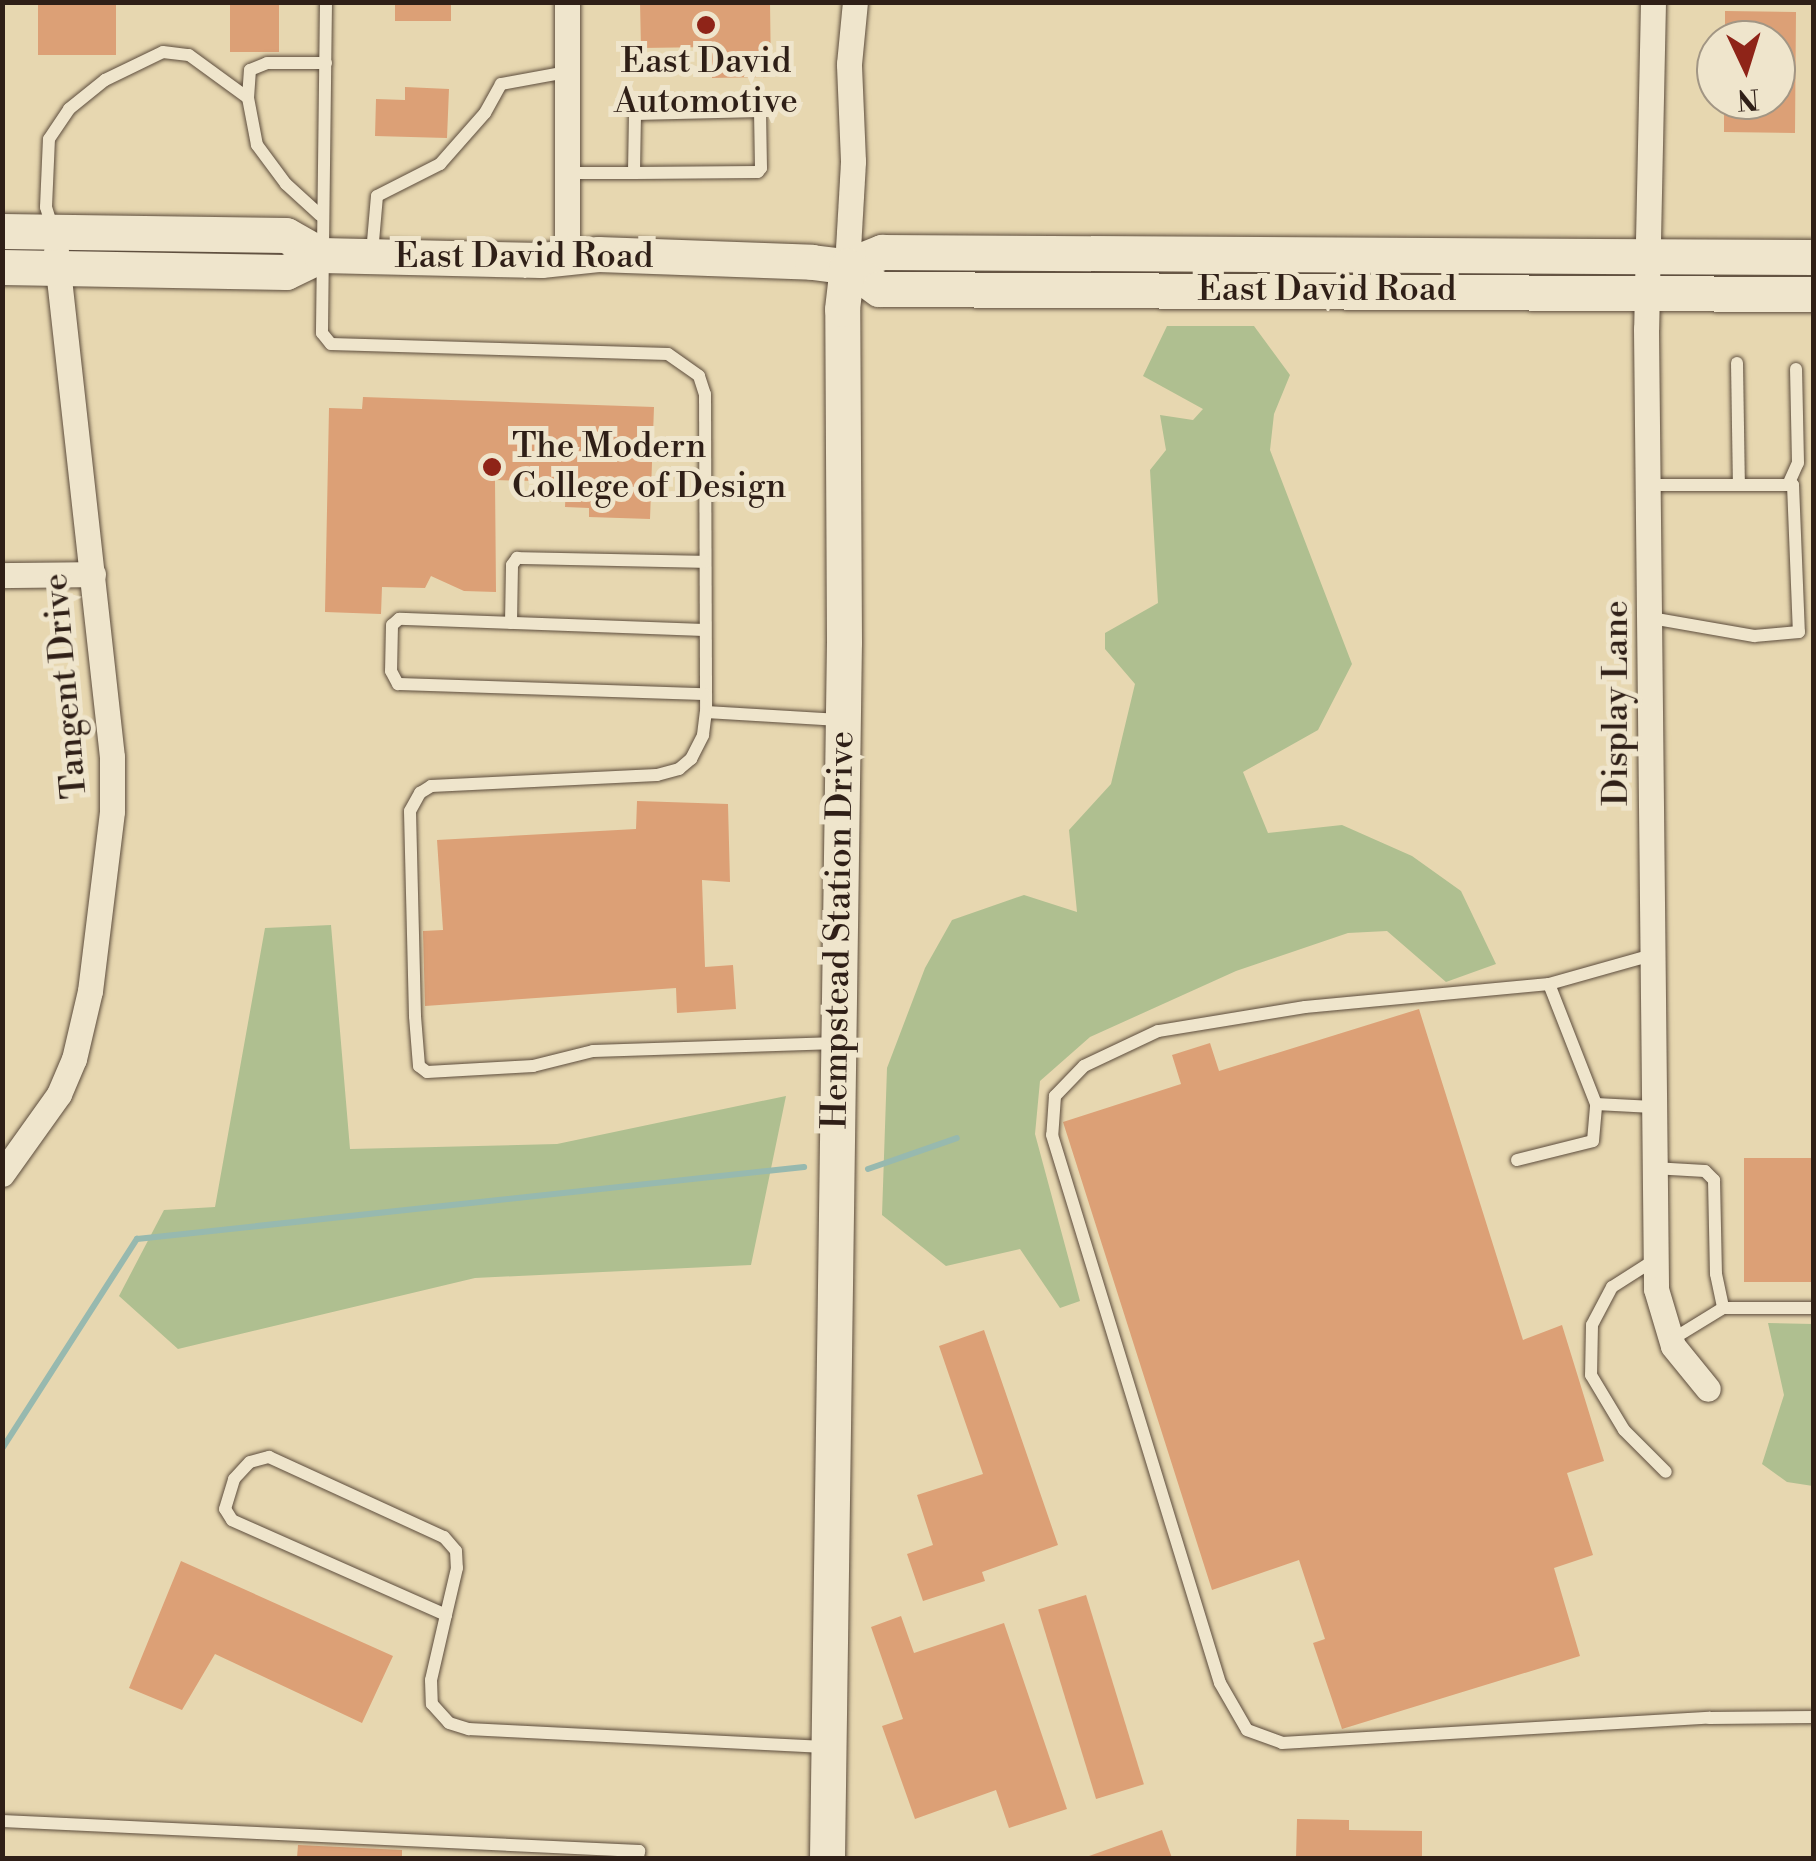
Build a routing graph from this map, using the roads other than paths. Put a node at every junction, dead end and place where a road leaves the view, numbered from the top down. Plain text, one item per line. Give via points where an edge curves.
1 (326, 2) edge
2 (567, 2) edge
3 (855, 2) edge
4 (1653, 2) edge
5 (326, 63) junction
6 (567, 72) junction
7 (248, 98) junction
8 (567, 173) junction
9 (634, 173) junction
10 (320, 215) junction
11 (2, 231) edge
12 (53, 231) junction
13 (320, 255) junction
14 (1649, 255) junction
15 (372, 256) junction
16 (567, 257) junction
17 (1814, 257) edge
18 (847, 266) junction
19 (2, 267) edge
20 (58, 267) junction
21 (1648, 292) junction
22 (1814, 294) edge
23 (1738, 362) dead end
24 (1796, 369) dead end
25 (1739, 484) junction
26 (1788, 484) junction
27 (1651, 485) junction
28 (704, 562) junction
29 (93, 574) junction
30 (2, 575) edge
31 (1651, 618) junction
32 (510, 623) junction
33 (704, 630) junction
34 (705, 694) junction
35 (706, 712) junction
36 (843, 720) junction
37 (1652, 955) junction
38 (1549, 984) junction
39 (837, 1043) junction
40 (1596, 1104) junction
41 (1653, 1107) junction
42 (1517, 1160) dead end
43 (1653, 1168) junction
44 (2, 1174) edge
45 (1656, 1259) junction
46 (1723, 1308) junction
47 (1814, 1308) edge
48 (1671, 1340) junction
49 (1708, 1389) dead end
50 (1666, 1472) dead end
51 (446, 1614) junction
52 (1814, 1717) edge
53 (826, 1748) junction
54 (2, 1821) edge
55 (638, 1858) edge
56 (826, 1858) edge

1 - 5 lane
2 - 6 street
3 - 18 street, Hempstead Station Drive via 848,64 853,161
4 - 14 street, Display Lane
5 - 7 lane via 266,63 250,70
5 - 10 lane
6 - 8 street
6 - 15 lane via 501,84 474,128 440,164 377,196
7 - 10 lane via 257,145
7 - 12 lane via 188,56 163,52 105,80 69,109 49,140 46,207
8 - 9 lane
8 - 16 street
9 - 9 lane via 635,114 760,111 758,172
10 - 13 lane
11 - 12 street, East David Road
12 - 13 street, East David Road via 286,235
12 - 20 street, Tangent Drive
13 - 15 street, East David Road
13 - 20 street, East David Road via 286,272
13 - 28 lane via 322,333 330,344 668,354 686,364 705,394
14 - 17 street, East David Road
14 - 18 street, East David Road via 882,252
14 - 21 street, Display Lane
15 - 16 street, East David Road
16 - 18 street, East David Road
18 - 21 street, East David Road via 879,290
18 - 36 street, Hempstead Station Drive
19 - 20 street, East David Road
20 - 29 street, Tangent Drive
21 - 22 street, East David Road
21 - 27 street, Display Lane
23 - 25 lane
24 - 26 lane via 1798,463
25 - 26 lane
25 - 27 lane
26 - 31 lane via 1799,632 1754,636
27 - 31 street, Display Lane
28 - 32 lane via 517,558
28 - 33 lane
29 - 30 street
29 - 44 street, Tangent Drive via 112,811 90,991 58,1094
31 - 37 street, Display Lane
32 - 33 lane
32 - 34 lane via 399,619 392,625 391,671 398,684
33 - 34 lane
34 - 35 lane
35 - 36 lane
35 - 39 lane via 691,759 657,776 431,786 420,793 410,811 419,1066 428,1072 533,1066 594,1051
36 - 39 street, Hempstead Station Drive
37 - 38 lane
37 - 41 street, Display Lane
38 - 40 lane
38 - 52 lane via 1304,1007 1158,1031 1084,1066 1055,1096 1052,1135 1220,1682 1247,1730 1282,1743
39 - 53 street, Hempstead Station Drive
40 - 41 lane
40 - 42 lane via 1593,1141
41 - 43 street, Display Lane
43 - 45 street, Display Lane
43 - 46 lane via 1704,1171 1714,1180
45 - 48 street, Display Lane via 1656,1290
45 - 50 lane via 1612,1287 1592,1325 1590,1375 1624,1430
46 - 47 lane
46 - 48 lane
48 - 49 street, Display Lane
51 - 51 lane via 458,1568 456,1551 444,1537 268,1456 250,1462 234,1480 225,1509 232,1520
51 - 53 lane via 431,1680 432,1704 449,1722 469,1729
53 - 56 street, Hempstead Station Drive
54 - 55 lane via 638,1851

